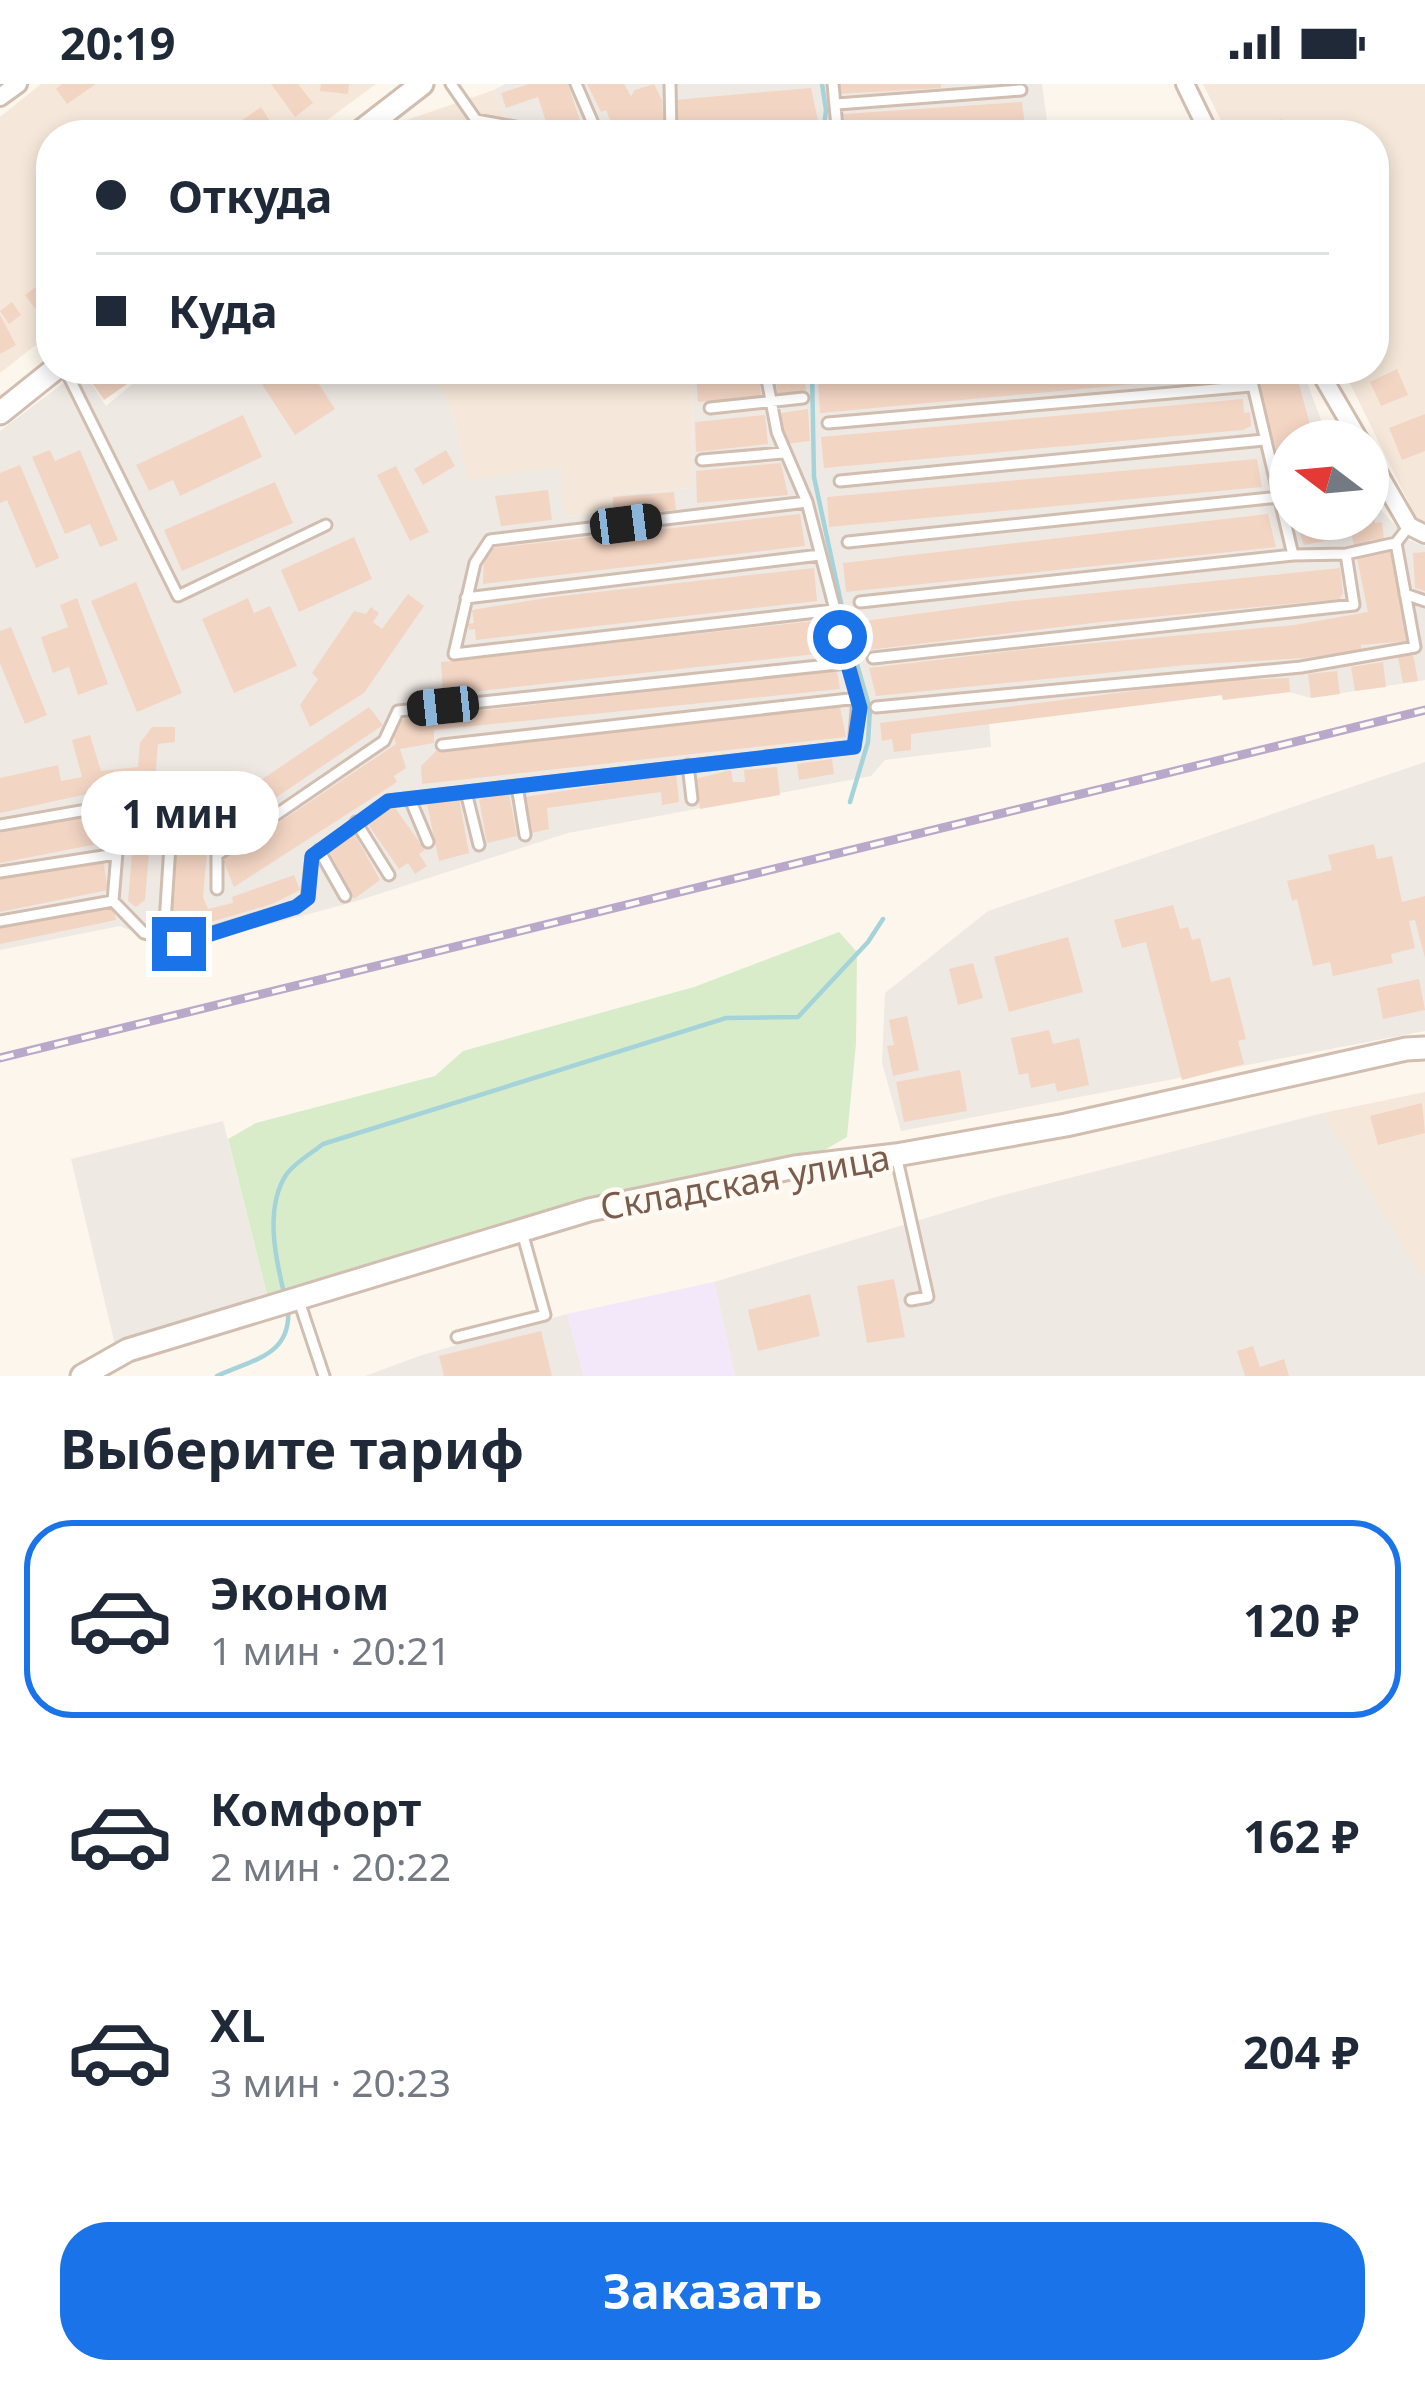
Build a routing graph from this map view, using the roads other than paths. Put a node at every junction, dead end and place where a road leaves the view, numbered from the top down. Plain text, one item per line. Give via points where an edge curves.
1 (18, 84) edge
2 (422, 84) edge
3 (452, 84) edge
4 (576, 84) edge
5 (670, 84) edge
6 (833, 84) edge
7 (1185, 84) edge
8 (1021, 90) dead end
9 (0, 97) edge
10 (838, 104) junction
11 (375, 120) edge
12 (476, 120) edge
13 (592, 120) edge
14 (670, 120) edge
15 (837, 120) edge
16 (1203, 120) edge
17 (40, 384) edge
18 (68, 384) edge
19 (768, 384) edge
20 (1327, 384) edge
21 (1251, 386) joint
22 (803, 398) dead end
23 (771, 402) junction
24 (710, 408) dead end
25 (0, 413) edge
26 (1348, 420) edge
27 (828, 423) dead end
28 (1264, 440) junction
29 (783, 453) junction
30 (1269, 459) edge
31 (702, 460) dead end
32 (840, 481) dead end
33 (1389, 487) edge
34 (1269, 498) edge
35 (807, 502) junction
36 (326, 526) dead end
37 (1417, 530) edge
38 (1289, 540) edge
39 (848, 542) dead end
40 (1396, 543) junction
41 (820, 554) junction
42 (1346, 554) junction
43 (1293, 555) junction
44 (1405, 594) junction
45 (466, 598) junction
46 (1425, 601) edge
47 (860, 602) dead end
48 (834, 610) junction
49 (873, 658) dead end
50 (847, 663) junction
51 (858, 698) junction
52 (876, 707) dead end
53 (442, 745) dead end
54 (688, 765) junction
55 (517, 786) junction
56 (466, 792) junction
57 (410, 799) junction
58 (692, 799) dead end
59 (356, 822) junction
60 (0, 825) edge
61 (171, 830) dead end
62 (525, 835) dead end
63 (428, 842) dead end
64 (479, 845) dead end
65 (319, 850) junction
66 (116, 854) junction
67 (0, 872) edge
68 (389, 875) dead end
69 (217, 889) dead end
70 (345, 896) dead end
71 (113, 901) junction
72 (0, 921) edge
73 (164, 938) junction
74 (1425, 1048) edge
75 (896, 1155) junction
76 (522, 1232) junction
77 (911, 1300) dead end
78 (298, 1301) junction
79 (457, 1337) dead end
80 (82, 1376) edge
81 (324, 1376) edge

1 - 9 street
2 - 11 street
3 - 12 lane
4 - 13 lane
5 - 14 lane
6 - 10 lane
7 - 16 street
8 - 10 lane
10 - 15 lane
17 - 25 street
18 - 36 lane via 178,596
19 - 23 lane
20 - 26 street
21 - 27 lane
21 - 28 lane
22 - 23 lane
23 - 24 lane
23 - 29 lane
28 - 30 lane
28 - 32 lane
29 - 31 lane
29 - 35 lane
33 - 37 street
34 - 39 lane
35 - 41 lane
35 - 45 lane via 490,540
37 - 40 lane
38 - 43 lane
40 - 42 lane
40 - 44 lane
41 - 45 lane
41 - 48 lane
42 - 43 lane
42 - 49 lane via 1354,604
43 - 47 lane
44 - 46 lane
44 - 52 lane via 1415,647 1301,667
45 - 48 lane via 454,654
48 - 50 lane
50 - 51 lane
50 - 69 lane via 398,711 384,741 218,855
51 - 53 lane
51 - 54 lane via 854,747
54 - 55 lane
54 - 58 lane
55 - 56 lane
55 - 62 lane
56 - 57 lane
56 - 64 lane
57 - 59 lane via 388,801
57 - 63 lane
59 - 65 lane
59 - 68 lane
60 - 66 lane via 121,804
61 - 73 lane
65 - 70 lane
65 - 73 lane via 308,898 296,907 179,944
66 - 67 lane
66 - 71 lane
71 - 72 lane
71 - 73 lane via 143,933
74 - 75 street, Складская улица
75 - 76 street, Складская улица via 795,1167
75 - 77 lane via 928,1297
76 - 78 street, Складская улица
76 - 79 lane via 545,1315
78 - 80 street, Складская улица via 128,1350
78 - 81 lane

